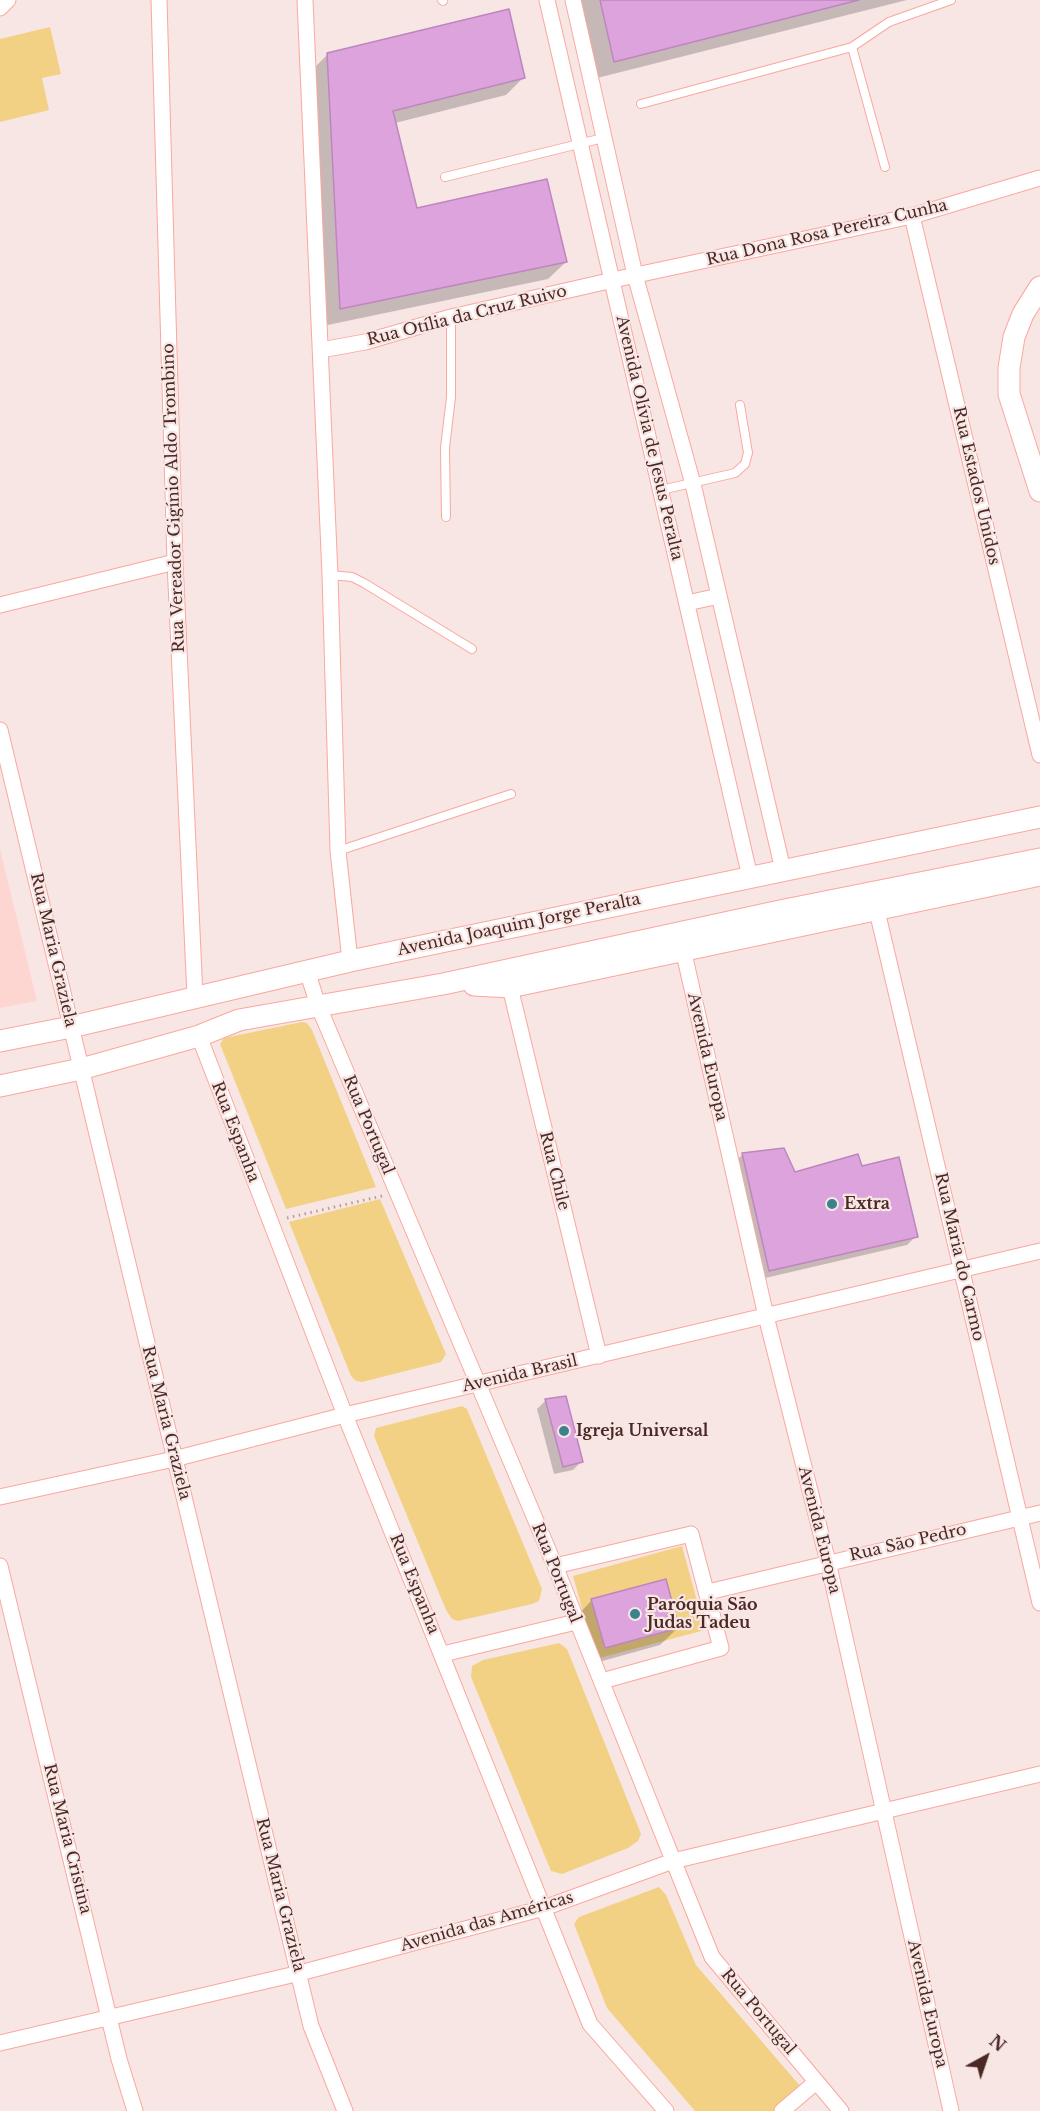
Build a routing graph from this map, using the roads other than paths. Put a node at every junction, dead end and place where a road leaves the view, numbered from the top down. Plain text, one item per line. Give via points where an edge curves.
1 (8, 0) edge
2 (159, 0) edge
3 (305, 0) edge
4 (547, 0) edge
5 (573, 0) edge
6 (951, 0) edge
7 (0, 8) edge
8 (852, 47) junction
9 (641, 104) dead end
10 (603, 138) junction
11 (582, 144) junction
12 (885, 167) dead end
13 (445, 177) dead end
14 (1040, 178) edge
15 (912, 216) junction
16 (635, 275) junction
17 (613, 280) junction
18 (1040, 287) edge
19 (451, 317) junction
20 (321, 350) junction
21 (740, 405) dead end
22 (693, 484) junction
23 (661, 490) junction
24 (1040, 491) edge
25 (446, 517) dead end
26 (175, 562) junction
27 (330, 575) junction
28 (719, 596) junction
29 (687, 603) junction
30 (0, 605) edge
31 (472, 649) dead end
32 (0, 730) edge
33 (1040, 755) edge
34 (511, 794) dead end
35 (1040, 817) edge
36 (338, 851) junction
37 (1040, 859) edge
38 (783, 870) junction
39 (1040, 875) edge
40 (750, 876) junction
41 (877, 911) junction
42 (683, 950) junction
43 (350, 961) junction
44 (307, 971) junction
45 (508, 979) junction
46 (195, 996) junction
47 (318, 1005) junction
48 (71, 1027) junction
49 (199, 1036) junction
50 (0, 1041) edge
51 (81, 1069) junction
52 (0, 1086) edge
53 (1040, 1251) edge
54 (962, 1269) junction
55 (766, 1316) junction
56 (599, 1356) junction
57 (477, 1385) junction
58 (345, 1415) junction
59 (174, 1459) junction
60 (0, 1497) edge
61 (1040, 1513) edge
62 (1019, 1517) junction
63 (828, 1562) junction
64 (0, 1566) edge
65 (555, 1566) junction
66 (708, 1592) junction
67 (1040, 1603) edge
68 (576, 1622) junction
69 (443, 1654) junction
70 (602, 1680) junction
71 (1040, 1774) edge
72 (884, 1812) junction
73 (674, 1861) junction
74 (544, 1908) junction
75 (300, 1973) junction
76 (109, 2016) junction
77 (0, 2043) edge
78 (816, 2082) junction
79 (135, 2111) edge
80 (345, 2111) edge
81 (666, 2111) edge
82 (782, 2111) edge
83 (841, 2111) edge
84 (951, 2111) edge

1 - 7 street
2 - 26 street, Rua Vereador Gigínio Aldo Trombino
3 - 20 street
4 - 11 street, Avenida Olívia de Jesus Peralta
5 - 10 street, Avenida Olívia de Jesus Peralta
6 - 8 lane via 889,22
8 - 9 lane
8 - 12 lane
10 - 11 lane
10 - 16 street, Avenida Olívia de Jesus Peralta
11 - 13 lane
11 - 17 street, Avenida Olívia de Jesus Peralta
14 - 15 street, Rua Dona Rosa Pereira Cunha
15 - 16 street, Rua Dona Rosa Pereira Cunha
15 - 33 street, Rua Estados Unidos
16 - 17 street, Rua Dona Rosa Pereira Cunha
16 - 22 street, Avenida Olívia de Jesus Peralta
17 - 19 street, Rua Otília da Cruz Ruivo
17 - 23 street, Avenida Olívia de Jesus Peralta
18 - 24 street via 1014,337 1009,368 1009,394
19 - 20 street, Rua Otília da Cruz Ruivo via 365,342
19 - 25 lane
20 - 27 street
21 - 22 lane via 748,453 745,464 735,473
22 - 23 lane
22 - 28 street, Avenida Olívia de Jesus Peralta
23 - 29 street, Avenida Olívia de Jesus Peralta
26 - 30 street
26 - 46 street, Rua Vereador Gigínio Aldo Trombino
27 - 31 lane via 341,574 364,583
27 - 36 street
28 - 29 street
28 - 38 street, Avenida Olívia de Jesus Peralta
29 - 40 street, Avenida Olívia de Jesus Peralta
32 - 48 street, Rua Maria Graziela
34 - 36 lane
35 - 38 street, Avenida Joaquim Jorge Peralta
36 - 43 street
37 - 45 street via 780,911
38 - 40 street, Avenida Joaquim Jorge Peralta
39 - 41 street
40 - 43 street, Avenida Joaquim Jorge Peralta
41 - 42 street
41 - 54 street, Rua Maria do Carmo
42 - 45 street
42 - 55 street, Avenida Europa
43 - 44 street, Avenida Joaquim Jorge Peralta
44 - 46 street, Avenida Joaquim Jorge Peralta
44 - 47 street, Rua Portugal
45 - 47 street via 443,984
45 - 56 street, Rua Chile
46 - 48 street, Avenida Joaquim Jorge Peralta
47 - 49 street via 239,1020
47 - 57 street, Rua Portugal
48 - 50 street, Avenida Joaquim Jorge Peralta
48 - 51 street, Rua Maria Graziela
49 - 51 street
49 - 58 street, Rua Espanha
51 - 52 street
51 - 59 street, Rua Maria Graziela
53 - 54 street, Avenida Brasil
54 - 55 street, Avenida Brasil
54 - 62 street, Rua Maria do Carmo
55 - 56 street, Avenida Brasil
55 - 63 street, Avenida Europa
56 - 57 street, Avenida Brasil
57 - 58 street, Avenida Brasil
57 - 65 street, Rua Portugal
58 - 59 street, Avenida Brasil
58 - 69 street, Rua Espanha
59 - 60 street, Avenida Brasil
59 - 75 street, Rua Maria Graziela
61 - 62 street, Rua São Pedro
62 - 63 street, Rua São Pedro
62 - 67 street, Rua Maria do Carmo
63 - 66 street, Rua São Pedro
63 - 72 street, Avenida Europa
64 - 76 street, Rua Maria Cristina
65 - 66 street via 691,1534
65 - 68 street, Rua Portugal
66 - 70 street via 721,1648
68 - 69 street
68 - 70 street, Rua Portugal
69 - 74 street, Rua Espanha
70 - 73 street, Rua Portugal
71 - 72 street, Avenida das Américas
72 - 73 street, Avenida das Américas
72 - 84 street, Avenida Europa
73 - 74 street, Avenida das Américas
73 - 78 street, Rua Portugal via 712,1957
74 - 75 street, Avenida das Américas
74 - 81 street, Rua Espanha via 590,2024
75 - 76 street, Avenida das Américas
75 - 80 street, Rua Maria Graziela via 311,2026
76 - 77 street, Avenida das Américas
76 - 79 street, Rua Maria Cristina
78 - 82 street
78 - 83 street, Rua Portugal

